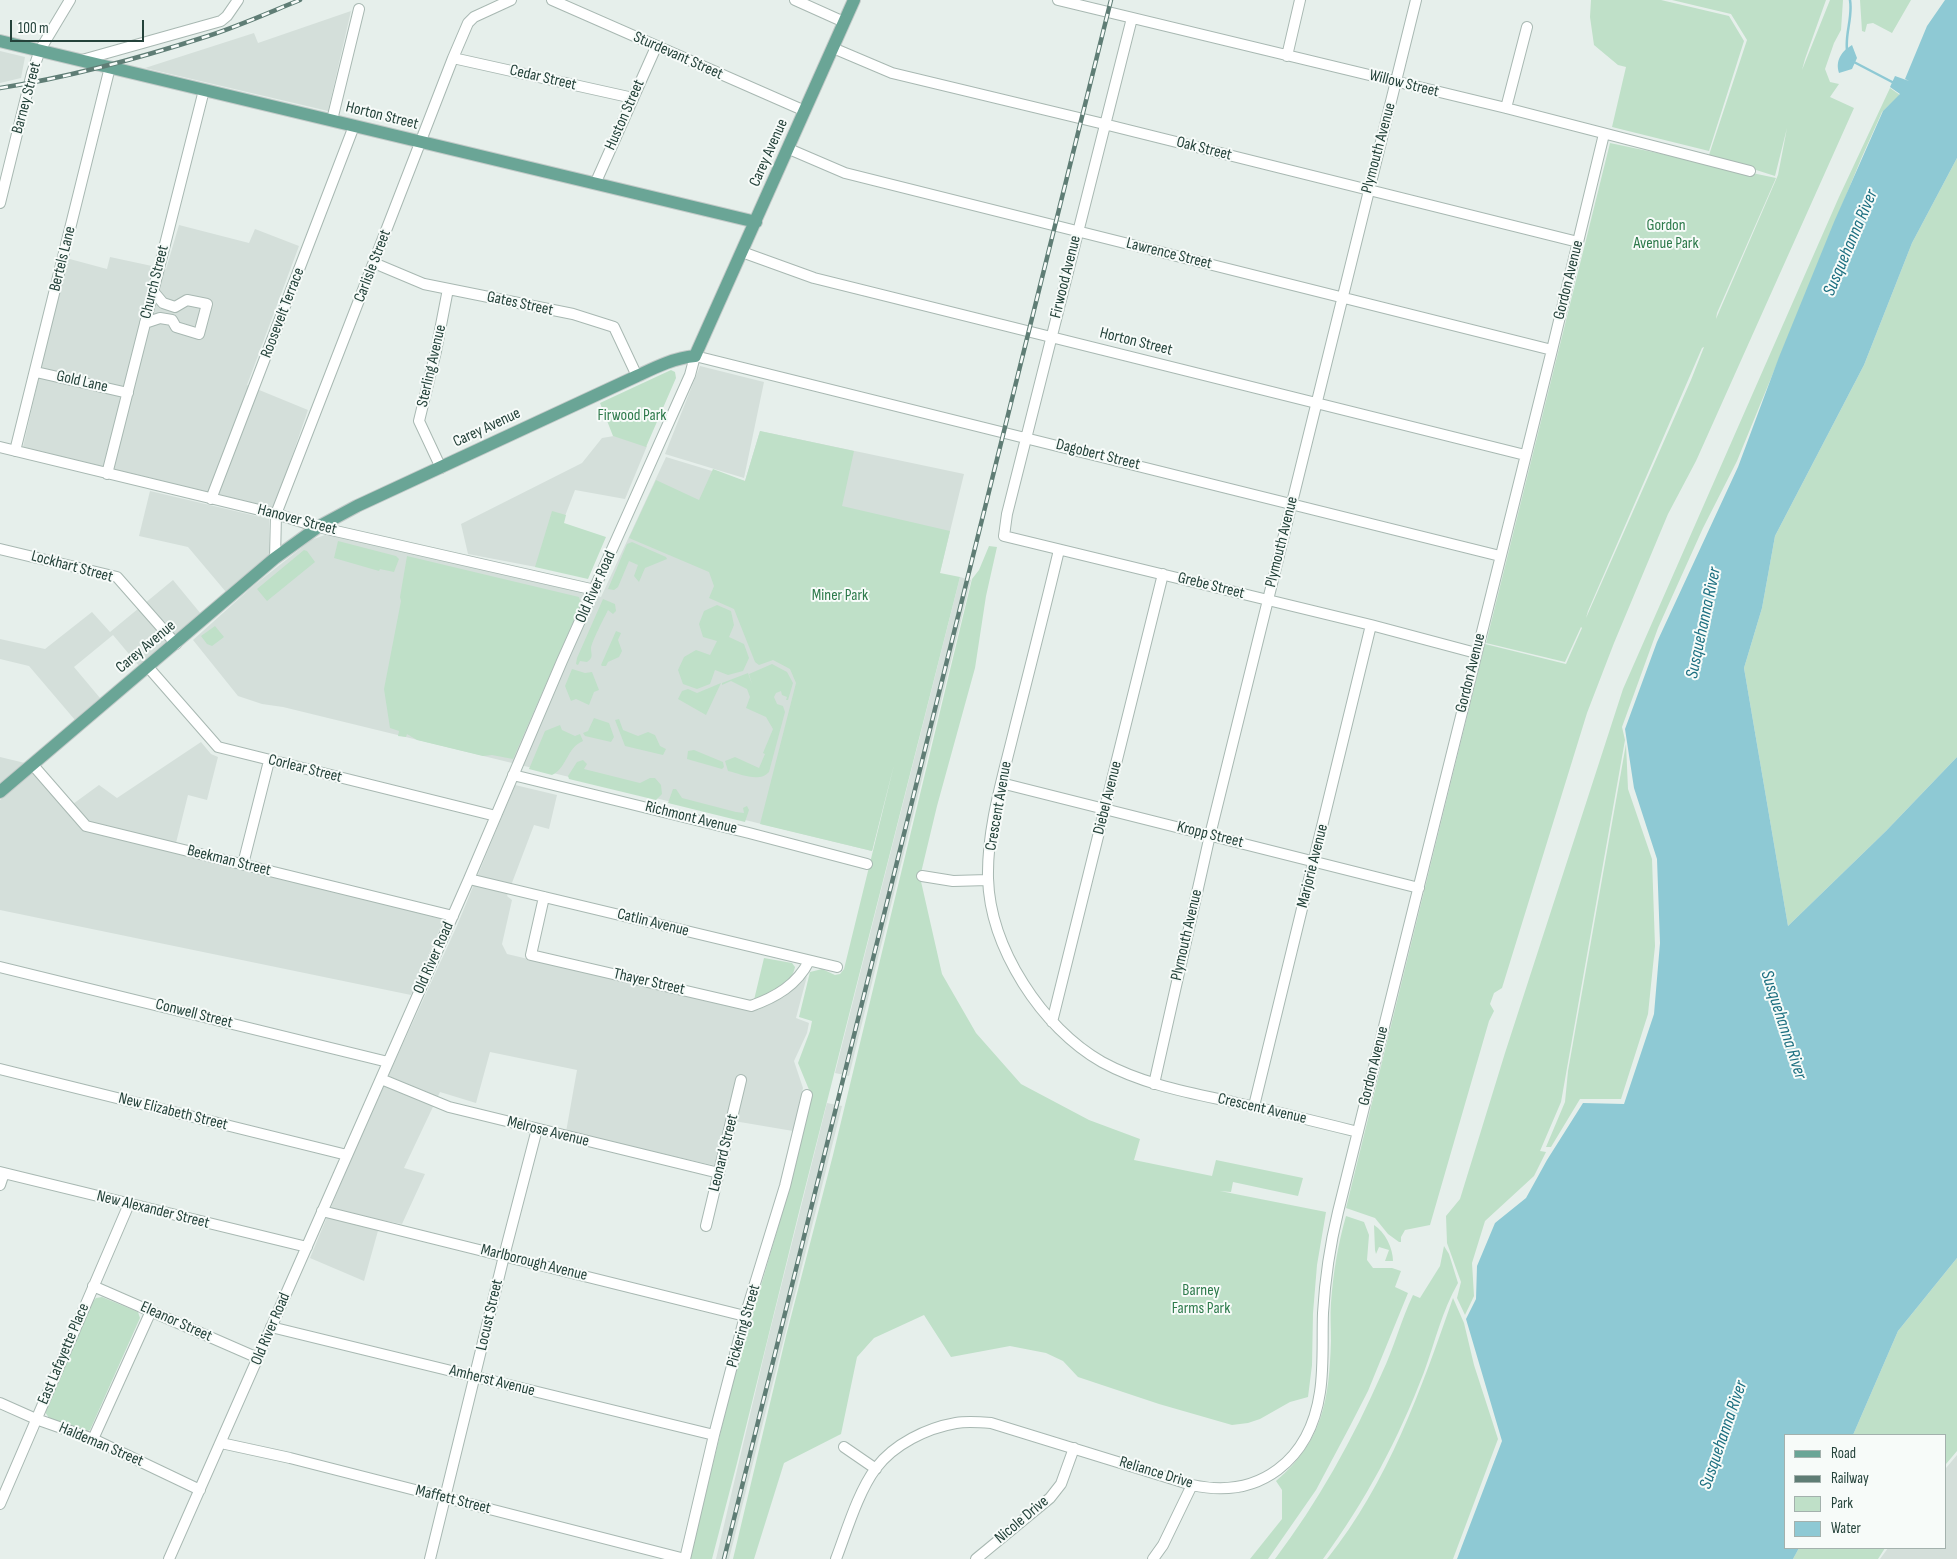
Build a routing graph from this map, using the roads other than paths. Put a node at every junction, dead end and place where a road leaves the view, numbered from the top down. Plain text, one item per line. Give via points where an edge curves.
1 (70, 0) edge
2 (238, 0) edge
3 (511, 0) edge
4 (552, 0) edge
5 (795, 0) edge
6 (854, 0) edge
7 (1058, 0) edge
8 (1300, 0) edge
9 (1416, 0) edge
10 (359, 9) dead end
11 (1132, 18) junction
12 (844, 22) junction
13 (1527, 27) dead end
14 (0, 41) edge
15 (656, 47) junction
16 (833, 48) junction
17 (40, 50) junction
18 (1287, 56) junction
19 (453, 58) junction
20 (82, 60) junction
21 (110, 67) junction
22 (1396, 82) junction
23 (204, 90) junction
24 (633, 98) junction
25 (1506, 108) junction
26 (805, 111) junction
27 (332, 120) junction
28 (1104, 124) junction
29 (354, 126) junction
30 (1604, 134) junction
31 (420, 142) junction
32 (789, 149) junction
33 (1750, 171) dead end
34 (595, 184) junction
35 (2, 186) edge
36 (1368, 189) junction
37 (0, 203) edge
38 (756, 222) junction
39 (1078, 231) junction
40 (1578, 242) junction
41 (742, 252) junction
42 (374, 263) junction
43 (448, 289) junction
44 (153, 291) junction
45 (1341, 297) junction
46 (145, 323) junction
47 (1050, 338) junction
48 (1552, 350) junction
49 (696, 356) junction
50 (36, 372) junction
51 (637, 376) junction
52 (128, 393) junction
53 (1316, 403) junction
54 (1027, 437) junction
55 (0, 447) edge
56 (15, 451) junction
57 (1525, 455) junction
58 (441, 468) junction
59 (107, 474) junction
60 (211, 500) junction
61 (1291, 504) junction
62 (276, 514) junction
63 (318, 527) junction
64 (1004, 536) joint
65 (0, 549) edge
66 (1059, 550) junction
67 (1500, 556) junction
68 (275, 558) junction
69 (1163, 574) junction
70 (595, 590) junction
71 (1267, 600) junction
72 (1371, 625) junction
73 (176, 644) junction
74 (1476, 653) junction
75 (148, 666) junction
76 (269, 761) junction
77 (32, 764) junction
78 (513, 775) junction
79 (1001, 783) junction
80 (0, 792) edge
81 (1106, 810) junction
82 (496, 816) junction
83 (1210, 835) junction
84 (1314, 861) junction
85 (243, 864) junction
86 (867, 864) dead end
87 (922, 876) dead end
88 (469, 879) junction
89 (988, 880) junction
90 (1418, 888) junction
91 (544, 897) junction
92 (452, 916) junction
93 (809, 961) junction
94 (0, 966) edge
95 (837, 967) dead end
96 (1052, 1022) junction
97 (388, 1062) junction
98 (0, 1069) edge
99 (381, 1079) junction
100 (741, 1080) dead end
101 (1154, 1084) junction
102 (807, 1095) dead end
103 (1254, 1106) junction
104 (537, 1129) junction
105 (1358, 1132) junction
106 (347, 1155) junction
107 (2, 1173) edge
108 (719, 1173) junction
109 (0, 1185) edge
110 (129, 1204) junction
111 (322, 1211) junction
112 (1338, 1212) joint
113 (706, 1226) dead end
114 (307, 1247) junction
115 (504, 1256) junction
116 (93, 1286) junction
117 (151, 1311) junction
118 (745, 1316) junction
119 (271, 1327) junction
120 (258, 1358) junction
121 (475, 1377) junction
122 (0, 1403) edge
123 (36, 1419) junction
124 (714, 1436) junction
125 (93, 1440) junction
126 (221, 1443) junction
127 (844, 1447) dead end
128 (1074, 1448) junction
129 (876, 1468) junction
130 (1192, 1485) junction
131 (200, 1490) junction
132 (445, 1498) junction
133 (0, 1504) edge
134 (169, 1559) edge
135 (430, 1559) edge
136 (685, 1559) edge
137 (836, 1559) edge
138 (976, 1559) edge
139 (1153, 1559) edge

1 - 17 street, Barney Street
2 - 20 street via 221,22
3 - 19 street, Carlisle Street via 468,23
4 - 15 street, Sturdevant Street
5 - 12 street
6 - 12 main road, Carey Avenue
7 - 11 street, Willow Street
8 - 18 street
9 - 22 street, Plymouth Avenue
10 - 27 street
11 - 18 street, Willow Street
11 - 28 street, Firwood Avenue
12 - 16 main road, Carey Avenue
13 - 25 street
14 - 17 main road, Horton Street
15 - 24 street, Huston Street
15 - 26 street, Sturdevant Street
16 - 26 main road, Carey Avenue
16 - 28 street, Oak Street via 892,73
17 - 20 main road, Horton Street
17 - 35 street, Barney Street
18 - 22 street, Willow Street
19 - 24 street, Cedar Street
19 - 31 street, Carlisle Street
20 - 21 main road, Horton Street
21 - 23 main road, Horton Street
21 - 50 street, Bertels Lane
22 - 25 street, Willow Street
22 - 36 street, Plymouth Avenue
23 - 27 main road, Horton Street
23 - 44 street, Church Street
24 - 34 street, Huston Street
25 - 30 street, Willow Street
26 - 32 main road, Carey Avenue
27 - 29 main road, Horton Street
28 - 36 street, Oak Street
28 - 39 street, Firwood Avenue
29 - 31 main road, Horton Street
29 - 60 street, Roosevelt Terrace
30 - 33 street, Willow Street
30 - 40 street, Gordon Avenue
31 - 34 main road, Horton Street
31 - 42 street, Carlisle Street
32 - 38 main road, Carey Avenue
32 - 39 street, Lawrence Street via 845,174
34 - 38 main road, Horton Street
35 - 37 street, Barney Street
36 - 40 street, Oak Street
36 - 45 street, Plymouth Avenue
38 - 41 main road, Carey Avenue
39 - 45 street, Lawrence Street
39 - 47 street, Firwood Avenue
40 - 48 street, Gordon Avenue
41 - 47 street, Horton Street via 814,278
41 - 49 main road, Carey Avenue
42 - 43 street, Gates Street via 424,284
42 - 62 street, Carlisle Street
43 - 51 street, Gates Street via 572,314 614,327
43 - 58 street, Sterling Avenue via 419,421
44 - 46 street, Church Street
44 - 46 street via 163,303 175,307 187,300 207,304 199,334 176,327 172,320 160,318
45 - 48 street, Lawrence Street
45 - 53 street, Plymouth Avenue
46 - 52 street, Church Street
47 - 53 street, Horton Street
47 - 54 street, Firwood Avenue
48 - 57 street, Gordon Avenue
49 - 51 main road, Carey Avenue via 668,362
49 - 54 street, Dagobert Street
49 - 70 street, Old River Road
50 - 52 street, Gold Lane
50 - 56 street, Bertels Lane
51 - 58 main road, Carey Avenue
52 - 59 street, Church Street
53 - 57 street, Horton Street
53 - 61 street, Plymouth Avenue
54 - 61 street, Dagobert Street
54 - 64 street, Firwood Avenue
55 - 56 street, Hanover Street
56 - 59 street, Hanover Street
57 - 67 street, Gordon Avenue
58 - 63 main road, Carey Avenue
59 - 60 street, Hanover Street
60 - 62 street, Hanover Street
61 - 67 street, Dagobert Street
61 - 71 street, Plymouth Avenue
62 - 63 street, Hanover Street
62 - 68 street, Carlisle Street
63 - 68 main road, Carey Avenue
63 - 70 street, Hanover Street
64 - 66 street, Grebe Street
65 - 73 street, Lockhart Street via 117,577
66 - 69 street, Grebe Street
66 - 79 street, Crescent Avenue
67 - 74 street, Gordon Avenue
68 - 73 main road, Carey Avenue
69 - 71 street, Grebe Street
69 - 81 street, Diebel Avenue
70 - 78 street, Old River Road
71 - 72 street, Grebe Street
71 - 83 street, Plymouth Avenue
72 - 74 street, Grebe Street
72 - 84 street, Marjorie Avenue
73 - 75 main road, Carey Avenue
74 - 90 street, Gordon Avenue
75 - 76 street, Corlear Street via 218,747
75 - 77 main road, Carey Avenue
76 - 82 street, Corlear Street
76 - 85 street
77 - 80 main road, Carey Avenue
77 - 85 street, Beekman Street via 86,826
78 - 82 street, Old River Road
78 - 86 street, Richmont Avenue
79 - 81 street, Kropp Street
79 - 89 street, Crescent Avenue via 990,838
81 - 83 street, Kropp Street
81 - 96 street, Diebel Avenue
82 - 88 street, Old River Road
83 - 84 street, Kropp Street
83 - 101 street, Plymouth Avenue
84 - 90 street, Kropp Street
84 - 103 street, Marjorie Avenue
85 - 92 street, Beekman Street
87 - 89 street via 953,881
88 - 91 street, Catlin Avenue
88 - 92 street, Old River Road
89 - 96 street, Crescent Avenue via 1003,946 1019,978
90 - 105 street, Gordon Avenue
91 - 93 street, Catlin Avenue
91 - 93 street, Thayer Street via 531,955 751,1006 790,986 803,974
92 - 97 street, Old River Road
93 - 95 street, Catlin Avenue
94 - 97 street, Conwell Street
96 - 101 street, Crescent Avenue via 1075,1044 1102,1062
97 - 99 street, Old River Road
98 - 106 street, New Elizabeth Street
99 - 104 street, Melrose Avenue via 449,1107
99 - 106 street, Old River Road
100 - 108 street, Leonard Street
101 - 103 street, Crescent Avenue
102 - 118 street, Pickering Street
103 - 105 street, Crescent Avenue
104 - 108 street, Melrose Avenue
104 - 115 street, Locust Street
105 - 112 street, Gordon Avenue
106 - 111 street, Old River Road
107 - 109 street
107 - 110 street, New Alexander Street
108 - 113 street, Leonard Street
110 - 114 street, New Alexander Street
110 - 116 street, East Lafayette Place
111 - 114 street, Old River Road
111 - 115 street, Marlborough Avenue
112 - 130 street, Reliance Drive via 1326,1280 1320,1392 1307,1436 1283,1466 1258,1482 1228,1489
114 - 119 street, Old River Road
115 - 118 street, Marlborough Avenue
115 - 121 street, Locust Street
116 - 117 street, Eleanor Street
116 - 123 street, East Lafayette Place
117 - 120 street, Eleanor Street
117 - 125 street
118 - 124 street, Pickering Street
119 - 120 street, Old River Road
119 - 121 street, Amherst Avenue
120 - 126 street, Old River Road
121 - 124 street, Amherst Avenue
121 - 132 street, Locust Street
122 - 123 street, Haldeman Street
123 - 125 street, Haldeman Street
123 - 133 street, East Lafayette Place
124 - 136 street, Pickering Street
125 - 131 street, Haldeman Street
126 - 131 street, Old River Road
126 - 132 street, Maffett Street
127 - 129 street
128 - 129 street, Reliance Drive via 991,1423 957,1423 924,1433 901,1446
128 - 130 street, Reliance Drive
128 - 138 street, Nicole Drive via 1061,1484 1050,1498
129 - 137 street, Reliance Drive via 855,1508
130 - 139 street
131 - 134 street, Old River Road
132 - 135 street, Locust Street
132 - 136 street, Maffett Street

